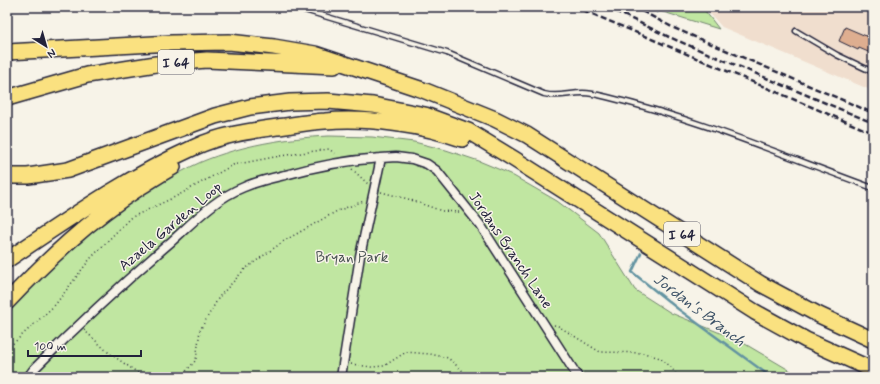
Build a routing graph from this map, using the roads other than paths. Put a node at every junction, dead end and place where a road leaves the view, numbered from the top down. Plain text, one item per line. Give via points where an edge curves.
1 (291, 7) edge
2 (796, 31) dead end
3 (7, 48) edge
4 (24, 51) junction
5 (7, 52) edge
6 (349, 66) junction
7 (873, 72) edge
8 (7, 98) edge
9 (261, 130) junction
10 (381, 158) junction
11 (514, 159) junction
12 (7, 176) edge
13 (873, 188) edge
14 (7, 260) edge
15 (7, 302) edge
16 (873, 340) edge
17 (873, 370) edge
18 (28, 377) edge
19 (341, 377) edge
20 (578, 377) edge

1 - 13 lane via 447,53 544,94 559,96 589,93 670,115 736,136
2 - 7 lane
3 - 4 highway
4 - 5 highway
4 - 6 highway via 229,42 315,54
6 - 8 highway, I 64 via 207,60 156,64 87,75
6 - 16 highway, I 64 via 423,90 496,119 552,150 761,284
9 - 11 highway, I 64 via 327,121 376,121 411,125 452,135
9 - 14 highway, I 64 via 228,136 197,146 147,170 94,201
9 - 15 highway via 165,171 131,193 69,241
10 - 18 street, Azaela Garden Loop via 320,166 261,181 231,193 213,205 125,281 78,324
10 - 19 street via 360,256
10 - 20 street, Jordans Branch Lane via 412,159 437,171 481,226
11 - 12 highway via 468,131 425,116 373,105 328,101 290,102 250,107 215,116 68,170 28,176
11 - 17 highway, I 64 via 755,312 806,340

